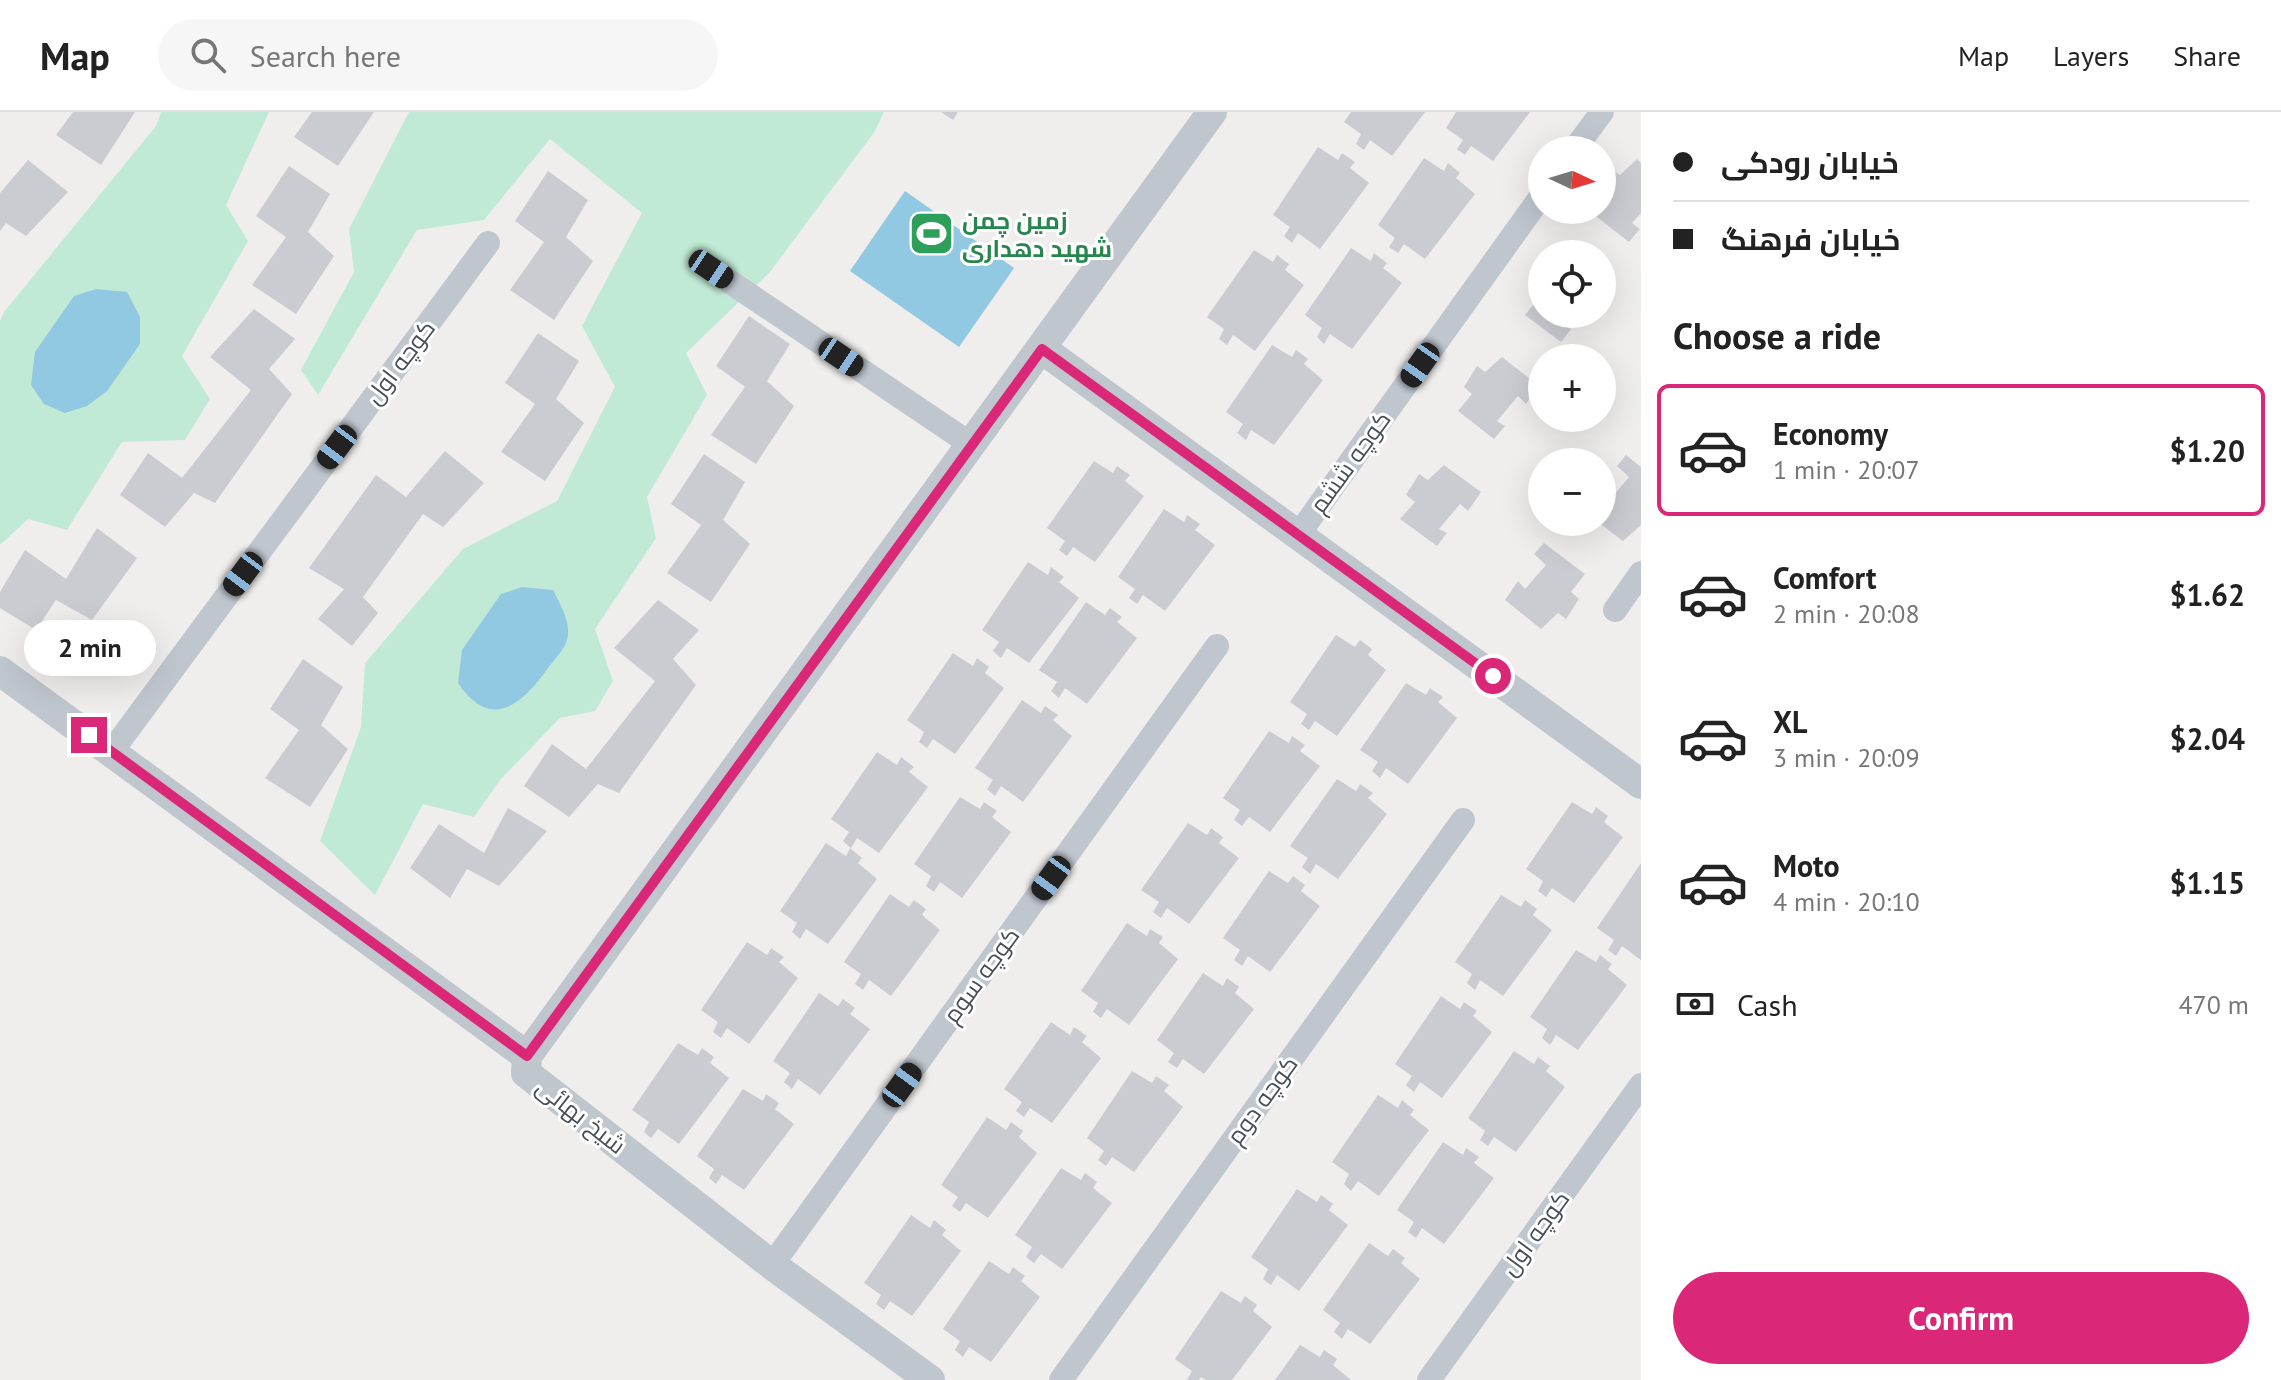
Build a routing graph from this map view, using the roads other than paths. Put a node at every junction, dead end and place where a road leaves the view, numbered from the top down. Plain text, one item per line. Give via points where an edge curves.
1 (1212, 112) edge
2 (1602, 112) edge
3 (1584, 136) edge
4 (1528, 215) edge
5 (488, 243) dead end
6 (711, 269) dead end
7 (1042, 349) junction
8 (972, 445) junction
9 (1298, 535) junction
10 (1641, 573) edge
11 (1615, 610) dead end
12 (1217, 646) dead end
13 (0, 671) edge
14 (112, 751) junction
15 (1641, 784) edge
16 (1463, 820) dead end
17 (527, 1056) junction
18 (1641, 1085) edge
19 (772, 1265) junction
20 (930, 1380) edge
21 (1061, 1380) edge
22 (1429, 1380) edge

1 - 7 street, شیخ بهائی
2 - 3 street
4 - 9 street, کوچه ششم
5 - 14 street, کوچه اول
6 - 8 street
7 - 8 street, شیخ بهائی
7 - 9 street
8 - 17 street, شیخ بهائی
9 - 15 street
10 - 11 street
12 - 19 street, کوچه سوم
13 - 14 street
14 - 17 street
16 - 21 street, کوچه دوم
17 - 19 street, شیخ بهائی via 526,1073
18 - 22 street, کوچه اول
19 - 20 street, شیخ بهائی

